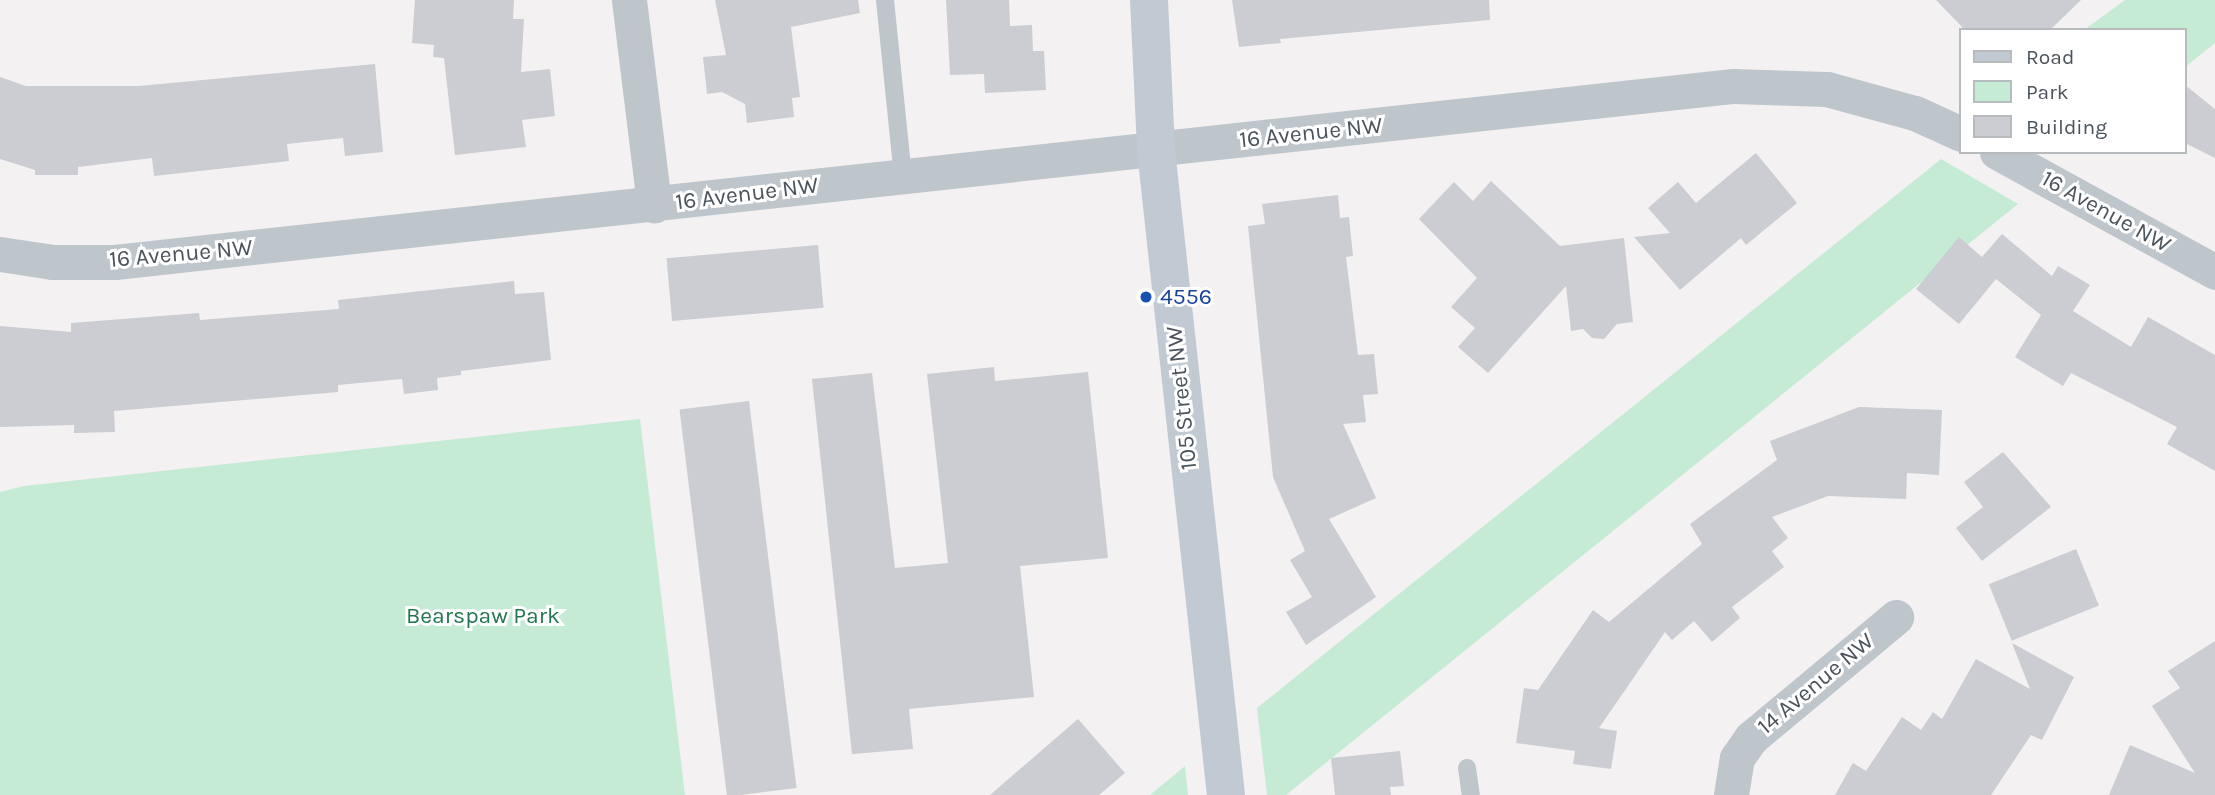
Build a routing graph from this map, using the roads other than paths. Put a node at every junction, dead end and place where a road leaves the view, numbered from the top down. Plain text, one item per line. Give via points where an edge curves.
1 (629, 0) edge
2 (885, 0) edge
3 (1149, 0) edge
4 (1960, 134) edge
5 (1156, 150) junction
6 (2001, 154) edge
7 (903, 176) junction
8 (654, 205) junction
9 (0, 254) edge
10 (2215, 272) edge
11 (1896, 617) dead end
12 (1467, 768) dead end
13 (1226, 795) edge
14 (1471, 795) edge
15 (1731, 795) edge

1 - 8 street, 16 Avenue NW
2 - 7 lane
3 - 5 street, 105 Street NW
4 - 5 street, 16 Avenue NW via 1870,99 1827,89 1770,86
5 - 7 street, 16 Avenue NW
5 - 13 street, 105 Street NW
6 - 10 street, 16 Avenue NW
7 - 8 street, 16 Avenue NW
8 - 9 street, 16 Avenue NW via 115,262 52,262
11 - 15 street, 14 Avenue NW via 1751,738 1737,758
12 - 14 lane

